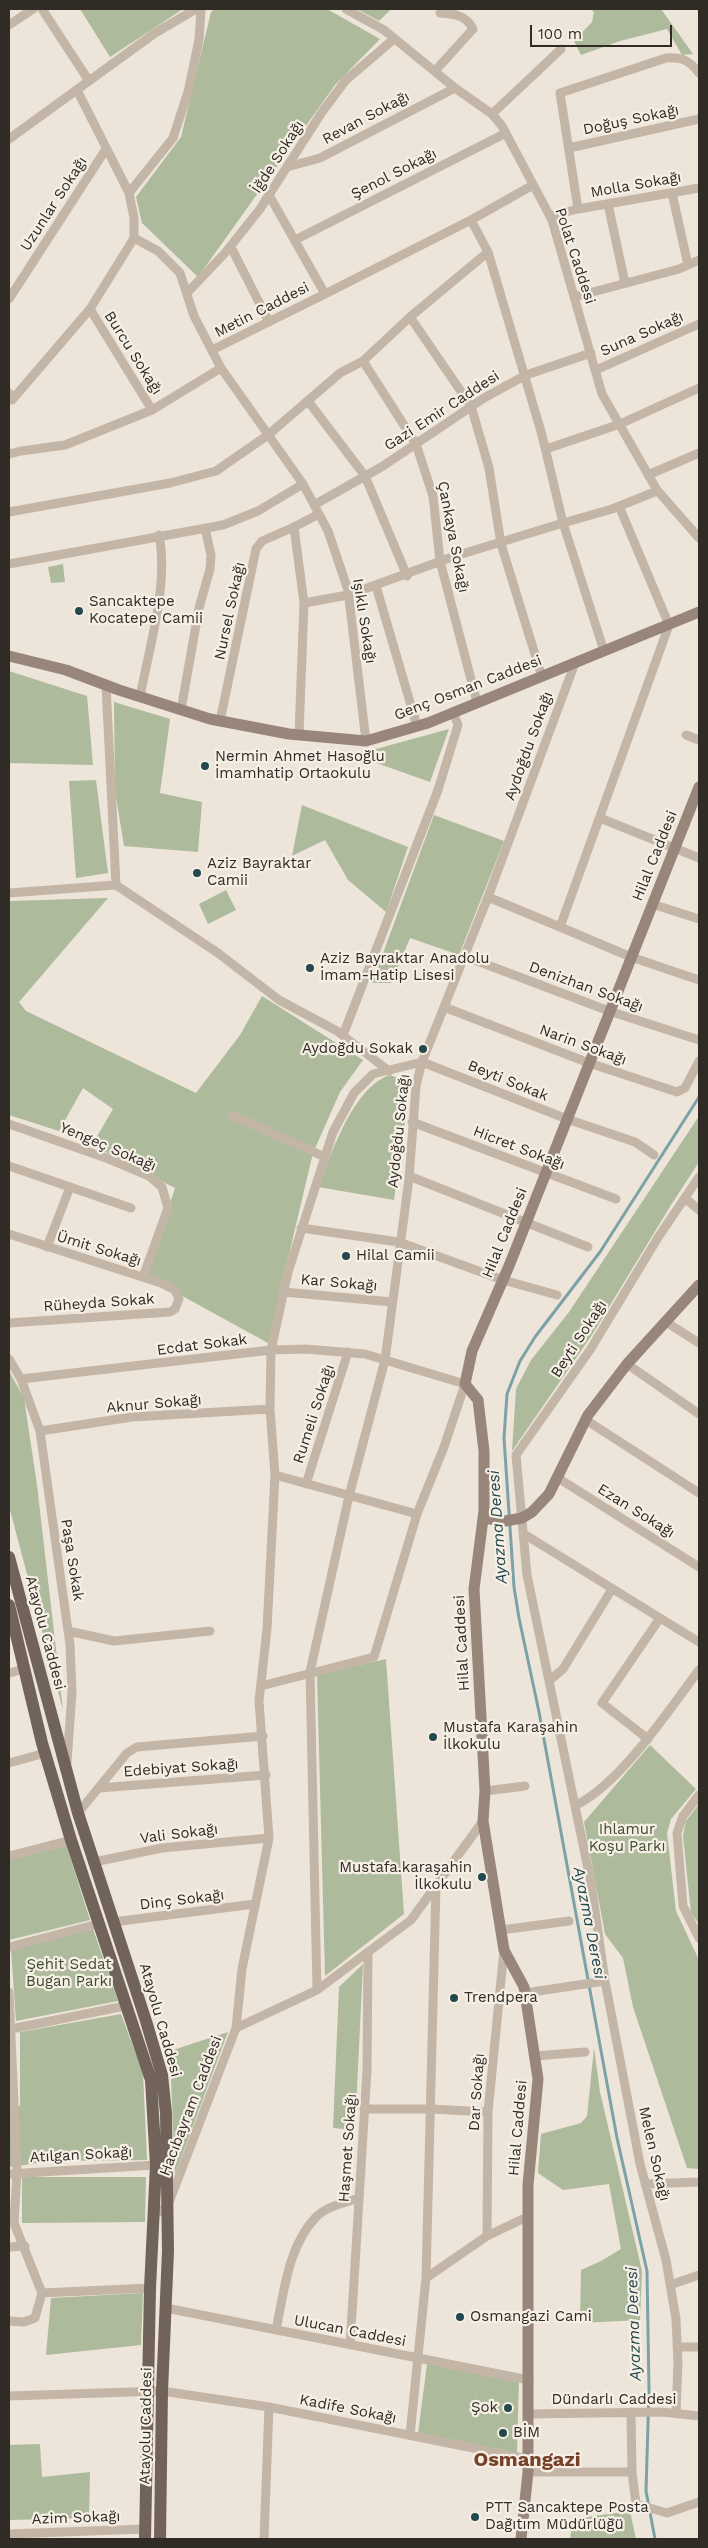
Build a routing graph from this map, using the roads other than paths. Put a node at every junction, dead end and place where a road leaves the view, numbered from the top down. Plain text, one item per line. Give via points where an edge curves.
1 (33, 9) edge
2 (42, 9) edge
3 (196, 9) edge
4 (201, 9) edge
5 (346, 9) edge
6 (440, 13) dead end
7 (9, 25) edge
8 (394, 39) junction
9 (561, 49) dead end
10 (435, 71) junction
11 (699, 72) edge
12 (89, 81) junction
13 (455, 88) junction
14 (77, 90) junction
15 (492, 114) junction
16 (699, 119) edge
17 (506, 133) junction
18 (9, 139) edge
19 (569, 148) junction
20 (106, 149) junction
21 (287, 167) junction
22 (533, 185) junction
23 (699, 188) edge
24 (128, 193) junction
25 (672, 194) junction
26 (270, 195) junction
27 (608, 204) junction
28 (578, 209) junction
29 (550, 216) junction
30 (471, 220) junction
31 (134, 238) junction
32 (295, 240) junction
33 (230, 247) junction
34 (488, 252) junction
35 (699, 260) edge
36 (688, 265) junction
37 (625, 283) junction
38 (187, 293) junction
39 (325, 294) junction
40 (574, 297) junction
41 (9, 299) edge
42 (90, 310) junction
43 (410, 318) junction
44 (269, 322) junction
45 (699, 324) edge
46 (212, 350) junction
47 (591, 353) junction
48 (363, 361) junction
49 (222, 368) junction
50 (596, 370) junction
51 (526, 375) junction
52 (699, 388) edge
53 (10, 399) edge
54 (308, 401) junction
55 (471, 406) junction
56 (152, 410) junction
57 (620, 424) junction
58 (268, 435) junction
59 (416, 444) junction
60 (546, 449) junction
61 (699, 453) edge
62 (9, 454) edge
63 (648, 475) junction
64 (365, 476) junction
65 (303, 484) junction
66 (658, 491) junction
67 (314, 504) junction
68 (619, 506) junction
69 (9, 512) edge
70 (319, 514) junction
71 (562, 523) junction
72 (294, 527) junction
73 (205, 528) junction
74 (159, 536) junction
75 (699, 538) edge
76 (501, 544) junction
77 (440, 562) junction
78 (9, 564) edge
79 (407, 576) junction
80 (376, 586) junction
81 (348, 596) junction
82 (304, 603) junction
83 (699, 612) edge
84 (669, 625) junction
85 (604, 651) junction
86 (9, 656) edge
87 (575, 663) junction
88 (542, 677) junction
89 (106, 685) junction
90 (140, 697) junction
91 (478, 702) junction
92 (181, 710) junction
93 (453, 712) junction
94 (220, 721) junction
95 (417, 726) junction
96 (299, 735) junction
97 (686, 735) dead end
98 (699, 740) edge
99 (366, 741) junction
100 (698, 793) edge
101 (600, 818) junction
102 (674, 849) junction
103 (699, 858) edge
104 (116, 885) junction
105 (9, 893) edge
106 (488, 896) junction
107 (652, 904) junction
108 (699, 918) edge
109 (560, 927) junction
110 (464, 956) junction
111 (631, 957) junction
112 (699, 980) edge
113 (444, 1007) junction
114 (609, 1011) junction
115 (343, 1035) junction
116 (699, 1040) edge
117 (699, 1061) edge
118 (422, 1062) junction
119 (589, 1063) junction
120 (389, 1071) junction
121 (232, 1115) dead end
122 (567, 1119) junction
123 (412, 1122) junction
124 (9, 1124) edge
125 (654, 1155) dead end
126 (325, 1157) junction
127 (9, 1166) edge
128 (546, 1172) junction
129 (409, 1176) junction
130 (698, 1179) edge
131 (70, 1187) junction
132 (684, 1198) junction
133 (616, 1199) dead end
134 (131, 1208) dead end
135 (699, 1210) edge
136 (526, 1222) junction
137 (301, 1228) junction
138 (9, 1234) edge
139 (399, 1242) junction
140 (47, 1247) junction
141 (588, 1247) dead end
142 (143, 1277) junction
143 (503, 1280) junction
144 (699, 1285) edge
145 (284, 1292) junction
146 (178, 1294) joint
147 (557, 1295) dead end
148 (392, 1302) junction
149 (666, 1322) junction
150 (9, 1323) edge
151 (699, 1343) edge
152 (271, 1350) junction
153 (348, 1352) junction
154 (9, 1359) edge
155 (385, 1360) junction
156 (627, 1364) junction
157 (21, 1379) junction
158 (465, 1384) junction
159 (270, 1409) junction
160 (699, 1414) edge
161 (586, 1420) junction
162 (40, 1431) junction
163 (275, 1475) junction
164 (558, 1478) junction
165 (306, 1484) junction
166 (699, 1493) edge
167 (349, 1496) junction
168 (417, 1514) junction
169 (483, 1518) junction
170 (514, 1519) junction
171 (524, 1534) junction
172 (9, 1557) edge
173 (699, 1567) edge
174 (612, 1588) junction
175 (9, 1605) edge
176 (660, 1618) junction
177 (68, 1630) junction
178 (210, 1631) dead end
179 (699, 1642) edge
180 (24, 1669) junction
181 (699, 1670) edge
182 (310, 1672) junction
183 (9, 1673) edge
184 (550, 1680) junction
185 (261, 1686) junction
186 (263, 1736) junction
187 (648, 1739) junction
188 (45, 1754) junction
189 (9, 1763) edge
190 (66, 1773) junction
191 (266, 1775) junction
192 (525, 1786) dead end
193 (99, 1788) junction
194 (485, 1791) junction
195 (699, 1795) edge
196 (576, 1805) junction
197 (78, 1813) junction
198 (483, 1821) junction
199 (269, 1838) junction
200 (71, 1840) junction
201 (9, 1856) edge
202 (94, 1862) junction
203 (436, 1886) junction
204 (255, 1904) junction
205 (570, 1921) dead end
206 (113, 1922) junction
207 (98, 1924) junction
208 (501, 1930) junction
209 (699, 1938) edge
210 (9, 1947) edge
211 (504, 1950) junction
212 (368, 1952) junction
213 (605, 1982) junction
214 (317, 1990) junction
215 (9, 1992) edge
216 (525, 1993) junction
217 (126, 2006) junction
218 (236, 2028) junction
219 (11, 2029) junction
220 (585, 2052) dead end
221 (535, 2056) junction
222 (11, 2103) edge
223 (364, 2109) junction
224 (431, 2109) junction
225 (488, 2112) junction
226 (156, 2165) junction
227 (13, 2173) edge
228 (699, 2182) edge
229 (645, 2184) junction
230 (359, 2198) junction
231 (168, 2205) junction
232 (12, 2213) edge
233 (153, 2216) junction
234 (529, 2216) junction
235 (486, 2236) junction
236 (25, 2246) junction
237 (9, 2247) edge
238 (699, 2275) edge
239 (426, 2278) junction
240 (670, 2285) junction
241 (150, 2288) junction
242 (42, 2293) junction
243 (166, 2308) junction
244 (9, 2321) edge
245 (276, 2330) junction
246 (350, 2345) junction
247 (677, 2347) junction
248 (699, 2347) edge
249 (418, 2358) junction
250 (529, 2380) junction
251 (162, 2391) junction
252 (149, 2392) junction
253 (9, 2396) edge
254 (269, 2407) junction
255 (631, 2412) junction
256 (676, 2413) junction
257 (529, 2414) junction
258 (699, 2416) edge
259 (410, 2435) junction
260 (528, 2459) junction
261 (528, 2472) junction
262 (632, 2472) junction
263 (699, 2502) edge
264 (160, 2533) edge
265 (9, 2534) edge
266 (144, 2534) edge
267 (264, 2539) edge
268 (521, 2539) edge

1 - 7 street
2 - 12 street
3 - 12 street via 155,33
4 - 24 street via 199,40 188,92 173,138
5 - 8 street, Polat Caddesi
6 - 10 street via 457,14 469,20 473,29
8 - 10 street, Polat Caddesi
8 - 21 street, İğde Sokağı via 346,80
9 - 15 street
10 - 13 street, Polat Caddesi
11 - 19 street via 692,62 680,57 666,58 560,92
12 - 14 street
13 - 15 street, Polat Caddesi
13 - 21 street, Revan Sokağı via 320,158
14 - 18 street
14 - 20 street
15 - 17 street, Polat Caddesi
16 - 19 street, Doğuş Sokağı
17 - 22 street, Polat Caddesi
17 - 32 street, Şenol Sokağı
19 - 28 street
20 - 24 street
20 - 41 street, Uzunlar Sokağı
21 - 26 street, İğde Sokağı
22 - 29 street, Polat Caddesi
22 - 30 street
23 - 25 street, Molla Sokağı
24 - 31 street via 134,218
25 - 27 street, Molla Sokağı
25 - 36 street
26 - 32 street
26 - 33 street, İğde Sokağı
27 - 28 street, Molla Sokağı
27 - 37 street
28 - 29 street, Molla Sokağı
29 - 40 street, Polat Caddesi
30 - 34 street
30 - 39 street, Metin Caddesi
31 - 38 street, Işıklı Sokağı via 158,251 180,273
31 - 42 street
32 - 39 street
33 - 38 street, İğde Sokağı
33 - 44 street
34 - 43 street
34 - 51 street
35 - 36 street
36 - 37 street
37 - 40 street
38 - 46 street, Işıklı Sokağı via 194,316
39 - 44 street, Metin Caddesi
40 - 47 street, Polat Caddesi
42 - 53 street
42 - 56 street, Burcu Sokağı
43 - 48 street
43 - 55 street
44 - 46 street, Metin Caddesi
45 - 50 street, Suna Sokağı
46 - 49 street, Işıklı Sokağı
47 - 50 street, Polat Caddesi
47 - 51 street, Gazi Emir Caddesi
48 - 54 street via 340,374
48 - 59 street, Çankaya Sokağı
49 - 56 street
49 - 58 street, Işıklı Sokağı
50 - 57 street, Polat Caddesi via 602,394
51 - 55 street, Gazi Emir Caddesi
51 - 60 street
52 - 57 street
54 - 58 street
54 - 64 street
55 - 59 street, Gazi Emir Caddesi
55 - 76 street via 489,468
56 - 62 street via 65,446
57 - 60 street
57 - 63 street, Polat Caddesi
58 - 65 street, Işıklı Sokağı
58 - 69 street via 216,471 170,483
59 - 64 street, Gazi Emir Caddesi
59 - 77 street, Çankaya Sokağı via 433,496
60 - 71 street
61 - 63 street
63 - 66 street, Polat Caddesi
64 - 67 street, Gazi Emir Caddesi
64 - 79 street
65 - 67 street, Işıklı Sokağı
65 - 73 street via 258,511 223,525
66 - 68 street
66 - 75 street, Polat Caddesi
67 - 70 street, Işıklı Sokağı
68 - 71 street
68 - 84 street
70 - 72 street, Nursel Sokağı
70 - 81 street, Işıklı Sokağı via 328,531
71 - 76 street
71 - 85 street
72 - 82 street
72 - 94 street, Nursel Sokağı via 262,541 256,549
73 - 74 street
73 - 92 street via 210,569 199,608
74 - 78 street
74 - 90 street via 162,549 158,601
76 - 77 street
76 - 88 street
77 - 79 street
77 - 91 street, Çankaya Sokağı
79 - 80 street
80 - 81 street
80 - 95 street
81 - 82 street
81 - 99 street, Işıklı Sokağı
82 - 96 street
83 - 84 street, Genç Osman Caddesi
84 - 85 street, Genç Osman Caddesi
84 - 101 street
85 - 87 street, Genç Osman Caddesi
86 - 89 street, Genç Osman Caddesi via 66,670
87 - 88 street, Genç Osman Caddesi
87 - 106 street, Aydoğdu Sokağı
88 - 91 street, Genç Osman Caddesi
89 - 90 street, Genç Osman Caddesi
89 - 104 street
90 - 92 street, Genç Osman Caddesi
91 - 93 street, Genç Osman Caddesi
92 - 94 street, Genç Osman Caddesi
93 - 95 street, Genç Osman Caddesi
93 - 115 street via 458,725 438,790
94 - 96 street, Genç Osman Caddesi
95 - 99 street, Genç Osman Caddesi
96 - 99 street, Genç Osman Caddesi
97 - 98 street
100 - 102 street, Hilal Caddesi
101 - 102 street
101 - 109 street
102 - 103 street
102 - 107 street, Hilal Caddesi
104 - 105 street
104 - 115 street via 218,953 279,1000
106 - 109 street
106 - 110 street, Aydoğdu Sokağı
107 - 108 street
107 - 111 street, Hilal Caddesi
109 - 111 street
110 - 113 street, Aydoğdu Sokağı
110 - 114 street, Denizhan Sokağı
111 - 112 street
111 - 114 street, Hilal Caddesi
113 - 118 street, Aydoğdu Sokağı
113 - 119 street, Narin Sokağı
114 - 116 street, Denizhan Sokağı
114 - 119 street, Hilal Caddesi
115 - 120 street
117 - 119 street, Narin Sokağı via 685,1088 677,1092
118 - 120 street
118 - 122 street, Beyti Sokak
118 - 123 street, Aydoğdu Sokağı
119 - 122 street, Hilal Caddesi
120 - 126 street via 372,1074 354,1093 333,1132
121 - 126 street
122 - 125 street, Beyti Sokak via 634,1142
122 - 128 street, Hilal Caddesi
123 - 128 street, Hicret Sokağı
123 - 129 street, Aydoğdu Sokağı
124 - 142 street, Yengeç Sokağı via 109,1159 149,1176 162,1187 168,1208
126 - 137 street
127 - 131 street
128 - 133 street, Hicret Sokağı
128 - 136 street, Hilal Caddesi
129 - 136 street
129 - 139 street, Aydoğdu Sokağı
130 - 132 street, Beyti Sokağı
131 - 134 street
131 - 140 street
132 - 135 street
132 - 170 street, Beyti Sokağı via 590,1350 516,1455
136 - 141 street
136 - 143 street, Hilal Caddesi
137 - 139 street
137 - 145 street
138 - 140 street, Ümit Sokağı
139 - 143 street
139 - 148 street, Aydoğdu Sokağı
140 - 142 street, Ümit Sokağı
142 - 146 street, Ümit Sokağı
143 - 147 street
143 - 158 street, Hilal Caddesi via 472,1351
144 - 149 street
145 - 148 street, Kar Sokağı
145 - 152 street
146 - 150 street, Rüheyda Sokak via 179,1304 170,1312
148 - 155 street, Aydoğdu Sokağı
149 - 151 street
149 - 156 street
152 - 153 street, Ecdat Sokak
152 - 157 street, Ecdat Sokak
152 - 159 street
153 - 155 street, Ecdat Sokak
153 - 165 street, Rumeli Sokağı
154 - 157 street, Paşa Sokak
155 - 158 street, Ecdat Sokak
155 - 167 street, Aydoğdu Sokağı
156 - 160 street
156 - 161 street
157 - 162 street, Paşa Sokak
158 - 168 street
158 - 169 street, Hilal Caddesi via 478,1400 484,1450
159 - 162 street, Aknur Sokağı via 132,1417
159 - 163 street
161 - 164 street
161 - 166 street
162 - 177 street, Paşa Sokak
163 - 165 street
163 - 185 street
164 - 170 street via 549,1494 532,1512
164 - 173 street, Ezan Sokağı
165 - 167 street
167 - 168 street
167 - 182 street, Aydoğdu Sokağı
168 - 182 street via 374,1656
169 - 170 street
169 - 194 street, Hilal Caddesi via 474,1589
170 - 171 street, Beyti Sokağı
171 - 174 street
171 - 184 street, Beyti Sokağı via 527,1575
172 - 190 main road, Atayolu Caddesi
174 - 176 street
174 - 184 street via 563,1669
175 - 180 main road, Atayolu Caddesi
176 - 179 street
176 - 187 street via 602,1702
177 - 178 street via 114,1641
177 - 190 street, Paşa Sokak via 72,1692
180 - 183 street
180 - 188 main road, Atayolu Caddesi
181 - 187 street
182 - 185 street
182 - 214 street, Aydoğdu Sokağı
184 - 196 street, Beyti Sokağı
185 - 186 street via 259,1701
186 - 191 street
186 - 193 street via 137,1747 127,1753
187 - 196 street via 590,1798
188 - 189 street
188 - 200 main road, Atayolu Caddesi
190 - 197 main road, Atayolu Caddesi
191 - 193 street, Edebiyat Sokağı
191 - 199 street
192 - 194 street
193 - 197 street
194 - 198 street, Hilal Caddesi
195 - 209 street via 682,1816 677,1832 683,1906
196 - 213 street, Melen Sokağı
197 - 202 main road, Atayolu Caddesi
198 - 203 street, Hacıbayram Caddesi
198 - 208 street, Hilal Caddesi
199 - 202 street, Vali Sokağı via 162,1848
199 - 204 street
200 - 201 street
200 - 207 main road, Atayolu Caddesi
202 - 206 main road, Atayolu Caddesi
203 - 212 street, Hacıbayram Caddesi via 411,1920
203 - 224 street
204 - 206 street, Dinç Sokağı
204 - 218 street via 242,1969
205 - 208 street
206 - 231 main road, Atayolu Caddesi via 162,2075
207 - 210 street
207 - 217 main road, Atayolu Caddesi
208 - 211 street, Hilal Caddesi
211 - 216 street, Hilal Caddesi
211 - 225 street, Dar Sokağı
212 - 214 street, Hacıbayram Caddesi
212 - 223 street, Haşmet Sokağı
213 - 216 street
213 - 229 street, Melen Sokağı
214 - 218 street, Hacıbayram Caddesi
215 - 219 street
216 - 221 street, Hilal Caddesi
217 - 219 street
217 - 226 main road, Atayolu Caddesi via 152,2080
218 - 231 street, Hacıbayram Caddesi
219 - 222 street
220 - 221 street
221 - 234 street, Hilal Caddesi via 538,2079 528,2185
222 - 227 street
223 - 224 street
223 - 230 street, Haşmet Sokağı
224 - 225 street
224 - 239 street
225 - 235 street, Dar Sokağı
226 - 227 street, Atılgan Sokağı
226 - 233 main road, Atayolu Caddesi
227 - 232 street
228 - 229 street
229 - 240 street, Melen Sokağı
230 - 245 street via 332,2206 317,2216 301,2237 288,2271
230 - 246 street, Haşmet Sokağı
231 - 233 street
231 - 243 main road, Atayolu Caddesi
232 - 236 street
233 - 241 main road, Atayolu Caddesi
234 - 235 street
234 - 250 street, Hilal Caddesi
235 - 239 street
236 - 237 street
236 - 242 street
238 - 240 street
239 - 249 street
240 - 247 street, Melen Sokağı
241 - 242 street
241 - 252 main road, Atayolu Caddesi
242 - 244 street via 35,2318 24,2322
243 - 245 street, Ulucan Caddesi
243 - 251 main road, Atayolu Caddesi
245 - 246 street, Ulucan Caddesi
246 - 249 street, Ulucan Caddesi
247 - 248 street
247 - 256 street, Melen Sokağı
249 - 250 street, Ulucan Caddesi
249 - 259 street
250 - 257 street, Hilal Caddesi
251 - 252 street, Kadife Sokağı
251 - 254 street, Kadife Sokağı
251 - 264 main road, Atayolu Caddesi
252 - 253 street, Kadife Sokağı
252 - 266 main road, Atayolu Caddesi
254 - 259 street, Kadife Sokağı
254 - 267 street
255 - 256 street, Dündarlı Caddesi
255 - 257 street, Dündarlı Caddesi
255 - 262 street
256 - 258 street, Dündarlı Caddesi
257 - 260 street, Hilal Caddesi
259 - 260 street, Kadife Sokağı
260 - 261 street, Hilal Caddesi
261 - 262 street
261 - 268 street, Hilal Caddesi
262 - 263 street via 636,2504 667,2513
264 - 266 street
265 - 266 street, Azim Sokağı

